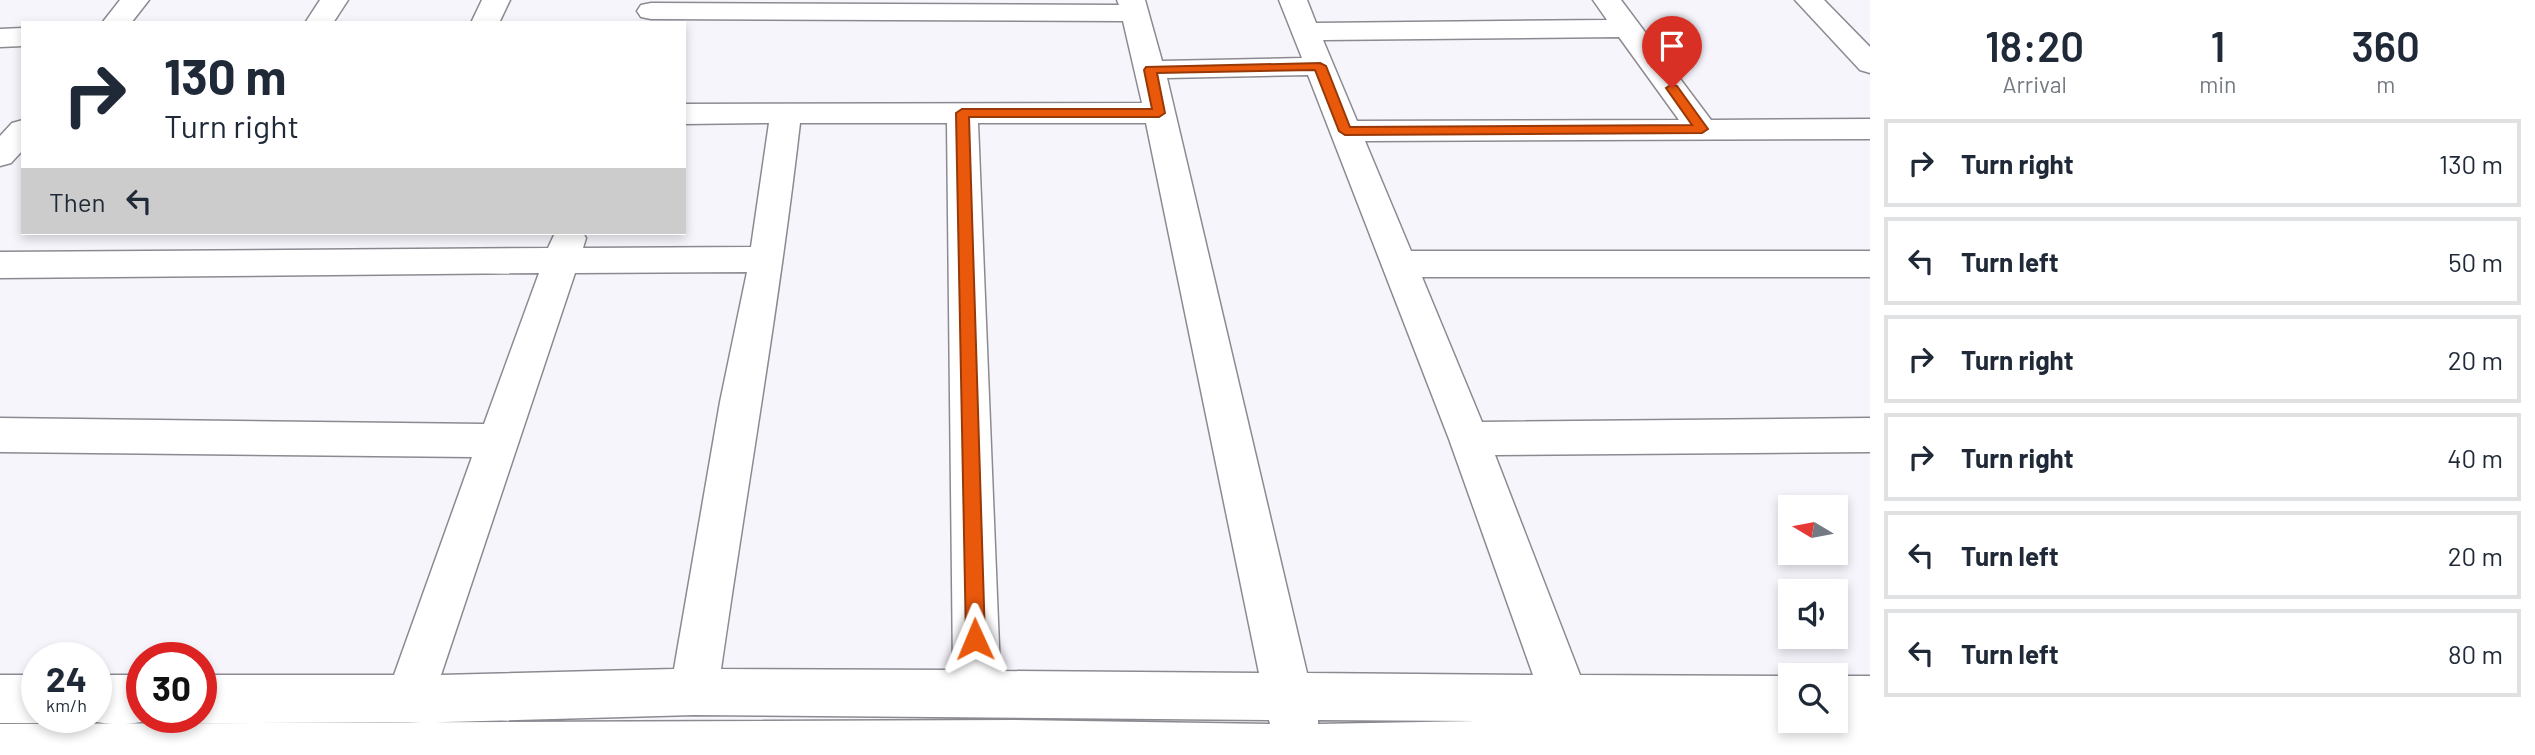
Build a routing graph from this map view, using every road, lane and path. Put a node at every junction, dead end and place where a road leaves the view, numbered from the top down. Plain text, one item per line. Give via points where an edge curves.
1 (135, 0) edge
2 (334, 0) edge
3 (496, 0) edge
4 (1608, 0) edge
5 (1809, 0) edge
6 (1834, 0) edge
7 (1132, 6) edge
8 (651, 11) edge
9 (1299, 16) edge
10 (118, 21) edge
11 (320, 21) edge
12 (486, 21) edge
13 (1628, 28) junction
14 (21, 37) edge
15 (1870, 37) edge
16 (0, 38) edge
17 (1870, 64) edge
18 (1320, 66) junction
19 (1150, 70) junction
20 (786, 113) junction
21 (962, 113) junction
22 (1159, 113) junction
23 (686, 114) edge
24 (1702, 129) junction
25 (1870, 129) edge
26 (1345, 131) junction
27 (21, 132) edge
28 (0, 156) edge
29 (183, 235) edge
30 (566, 246) edge
31 (366, 247) edge
32 (768, 259) junction
33 (165, 262) junction
34 (1399, 264) junction
35 (1870, 264) edge
36 (0, 265) edge
37 (0, 435) edge
38 (1870, 435) edge
39 (1469, 439) junction
40 (499, 441) junction
41 (694, 692) junction
42 (977, 694) junction
43 (1289, 697) junction
44 (0, 699) edge
45 (21, 699) edge
46 (217, 699) edge
47 (409, 699) junction
48 (1778, 700) edge
49 (1848, 700) edge
50 (1870, 700) edge
51 (1566, 701) junction
52 (1870, 748) edge
53 (0, 749) edge
54 (1014, 750) edge
55 (405, 752) edge
56 (705, 752) edge
57 (1301, 752) edge

1 - 10 street
2 - 11 street
3 - 12 street
4 - 13 street
5 - 17 street
6 - 15 street
7 - 8 street
7 - 19 street
9 - 13 street
9 - 18 street
13 - 24 street
14 - 16 street
18 - 19 street
18 - 26 street
19 - 22 street
20 - 21 street
20 - 23 street
20 - 32 street
21 - 22 street
21 - 42 street
22 - 43 street
24 - 25 street
24 - 26 street
26 - 34 street
27 - 28 street
29 - 33 street
30 - 31 street
30 - 32 street
30 - 40 street
31 - 33 street
32 - 41 street via 740,402
33 - 36 street
34 - 35 street
34 - 39 street
37 - 40 street
38 - 39 street
39 - 51 street
40 - 47 street
41 - 42 street
41 - 47 street
42 - 43 street
43 - 51 street
43 - 57 street
44 - 45 street
46 - 47 street
48 - 51 street
49 - 50 street
52 - 57 street via 1590,744
53 - 55 street
54 - 56 street
54 - 57 street
55 - 56 street

